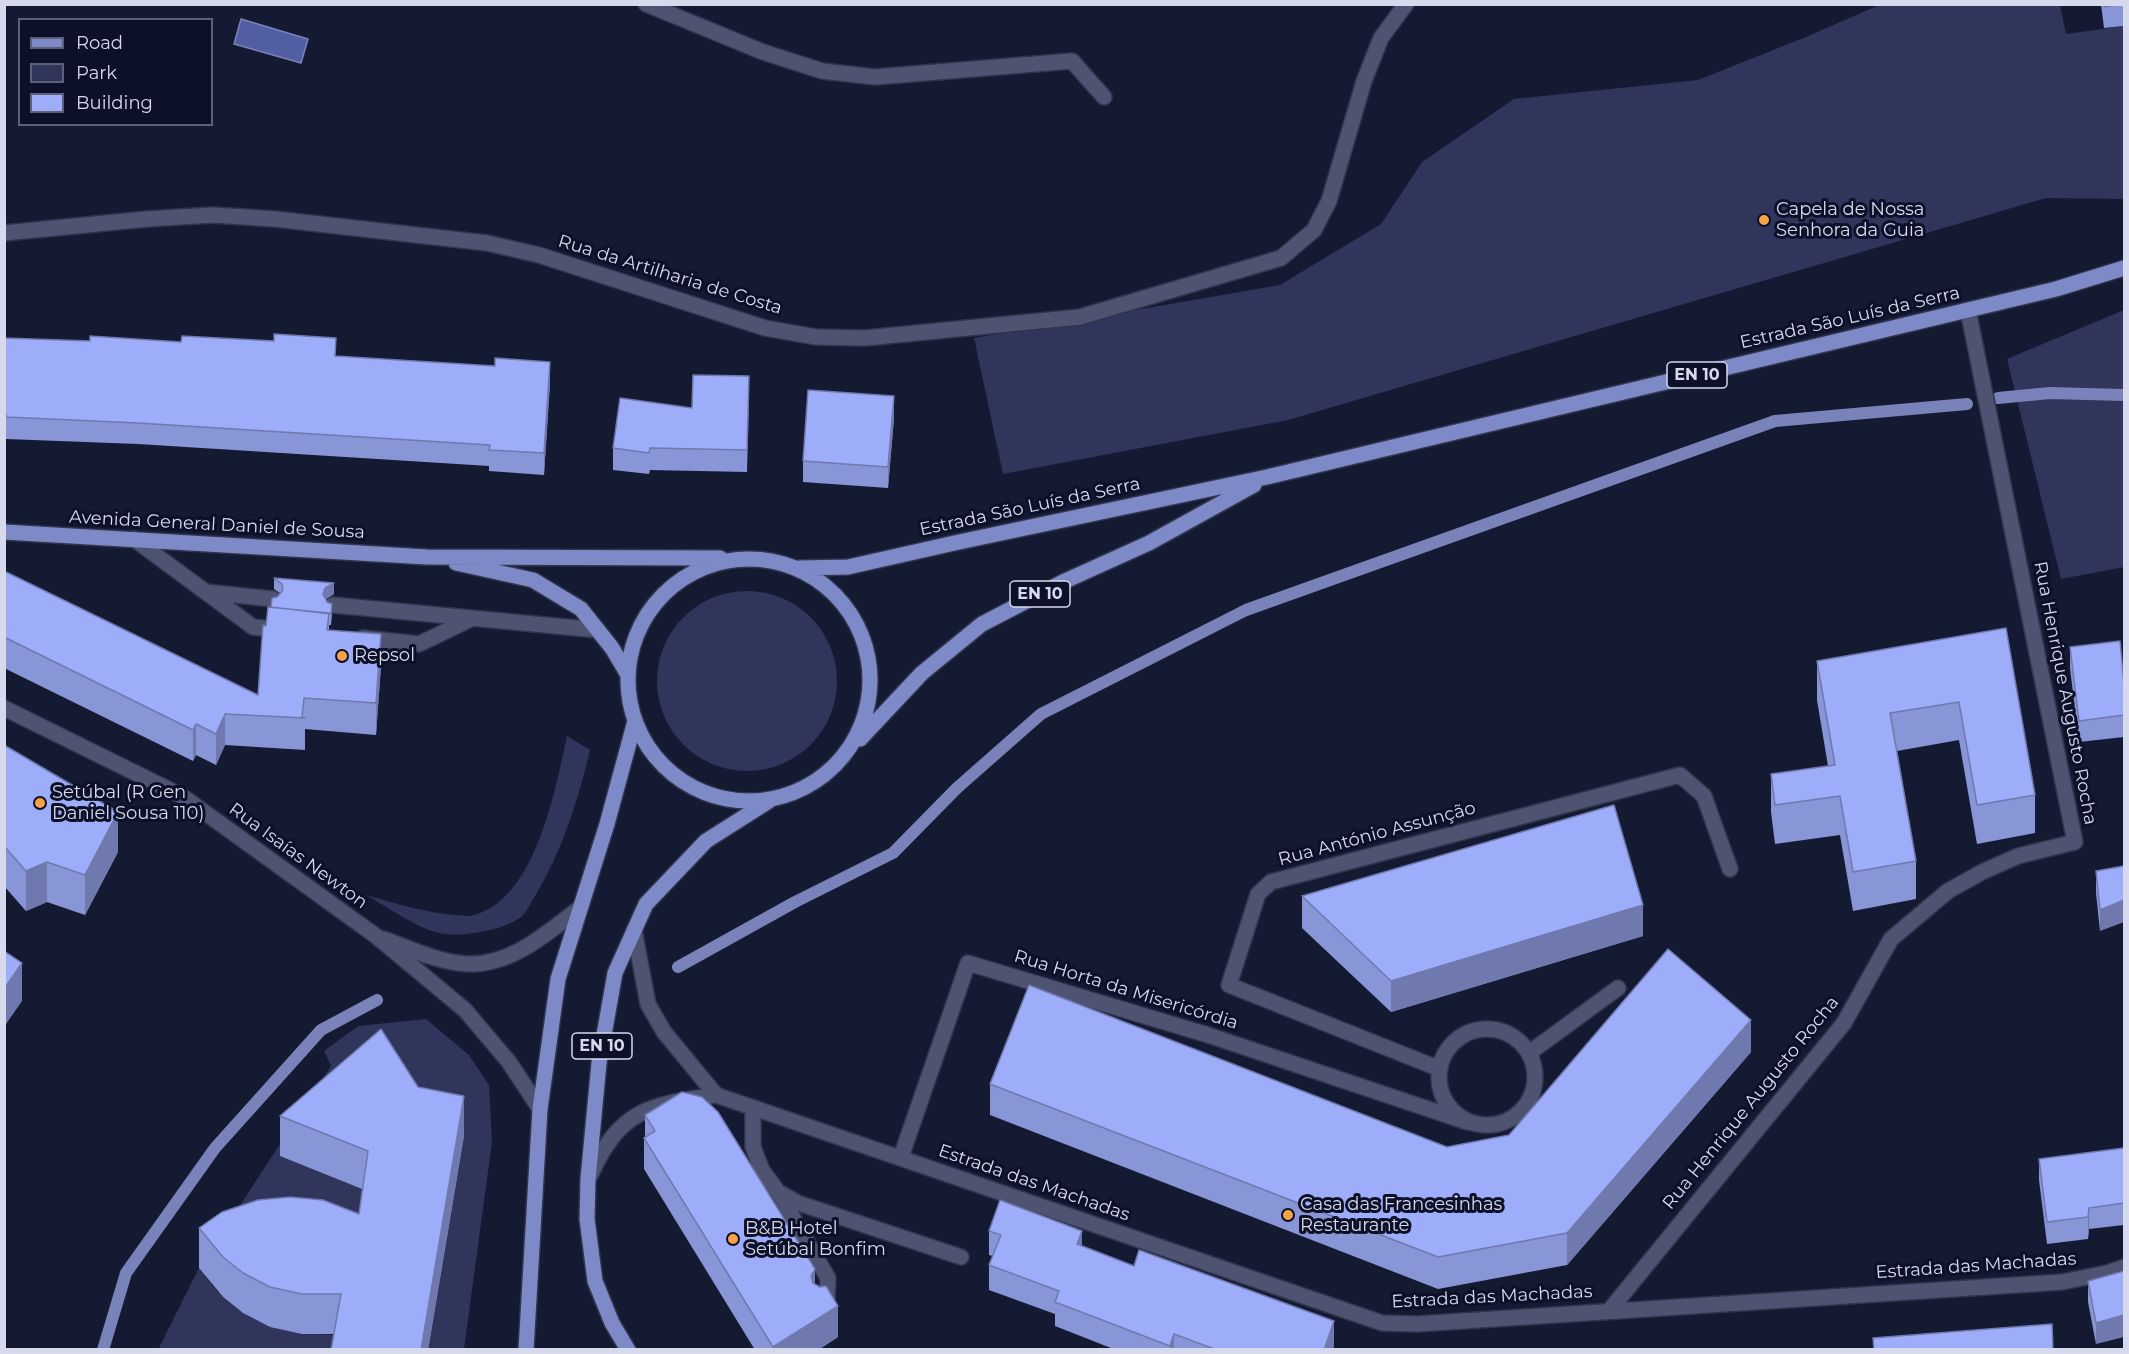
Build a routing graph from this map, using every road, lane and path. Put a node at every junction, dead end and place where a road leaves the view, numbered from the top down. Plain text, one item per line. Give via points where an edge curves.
1 (646, 4) edge
2 (1406, 4) edge
3 (1104, 97) dead end
4 (4, 232) edge
5 (2124, 268) edge
6 (1968, 310) junction
7 (1268, 477) junction
8 (4, 531) edge
9 (134, 539) junction
10 (427, 557) junction
11 (762, 558) junction
12 (800, 568) junction
13 (203, 591) junction
14 (273, 599) edge
15 (333, 605) edge
16 (473, 618) junction
17 (598, 630) junction
18 (298, 632) edge
19 (343, 636) edge
20 (628, 675) junction
21 (4, 708) edge
22 (635, 721) junction
23 (844, 757) junction
24 (770, 801) junction
25 (1730, 868) dead end
26 (580, 908) junction
27 (634, 930) junction
28 (376, 936) junction
29 (1618, 988) dead end
30 (1528, 1053) junction
31 (1440, 1069) junction
32 (716, 1095) junction
33 (753, 1108) junction
34 (540, 1109) junction
35 (1467, 1122) junction
36 (901, 1157) junction
37 (588, 1179) junction
38 (778, 1192) junction
39 (961, 1257) dead end
40 (2124, 1267) edge
41 (821, 1310) edge
42 (1609, 1311) junction
43 (526, 1350) edge
44 (628, 1350) edge

1 - 3 street via 763,52 822,71 875,77 1072,61
2 - 4 street, Rua da Artilharia de Costa via 1381,38 1364,81 1329,201 1314,230 1281,258 1080,317 866,338 816,337 765,328 539,255 487,243 213,215
5 - 6 main road, Estrada São Luís da Serra / EN 10
6 - 7 main road, Estrada São Luís da Serra / EN 10
6 - 42 street, Rua Henrique Augusto Rocha via 2075,842 2018,856 1982,872 1948,891 1891,939 1845,1023
7 - 12 main road, Estrada São Luís da Serra / EN 10 via 848,567
7 - 23 main road, Estrada São Luís da Serra / EN 10 via 1149,543 982,624 922,673
8 - 9 main road, Avenida General Daniel de Sousa
9 - 10 main road, Avenida General Daniel de Sousa
9 - 13 street
10 - 11 main road
10 - 17 main road via 533,580 581,609
11 - 12 main road, EN 10
11 - 20 main road, EN 10 via 724,560 687,575 655,603 638,630
12 - 23 main road, EN 10 via 831,589 854,618 865,643 871,681 868,701 864,720
13 - 14 street
13 - 18 street via 253,627
15 - 16 street
16 - 17 street
16 - 19 street via 419,644
17 - 20 main road
20 - 22 main road, EN 10
21 - 28 street, Rua Isaías Newton via 182,796
22 - 24 main road, EN 10 via 659,762 679,780 722,799
22 - 26 main road, EN 10
23 - 24 main road, EN 10 via 812,784
24 - 27 main road, EN 10 via 706,841 646,904
25 - 31 street, Rua António Assunção via 1704,796 1680,775 1271,882 1258,894 1229,985
26 - 28 street, Rua Isaías Newton via 528,947 494,962 467,964 439,959
26 - 34 main road, EN 10 via 558,979
27 - 32 street via 648,1004 664,1032
27 - 37 main road, EN 10 via 615,973 600,1063
28 - 34 street, Rua Isaías Newton via 465,1011 509,1062
29 - 30 street
30 - 31 street via 1518,1040 1503,1032 1470,1032 1445,1053
30 - 35 street, Rua Horta da Misericórdia via 1534,1082 1531,1097 1522,1110 1496,1125
31 - 35 street via 1439,1086 1445,1101
32 - 33 street, Estrada das Machadas
32 - 37 street, Estrada das Machadas via 666,1103 621,1125 600,1152
33 - 36 street, Estrada das Machadas
33 - 38 street via 753,1147 762,1170
34 - 43 main road, EN 10
35 - 36 street, Rua Horta da Misericórdia via 1208,1035 968,963
36 - 42 street, Estrada das Machadas via 1382,1323
37 - 44 main road, EN 10 via 587,1219 595,1281
38 - 39 street via 798,1203
38 - 41 street via 828,1278 827,1300
40 - 42 street, Estrada das Machadas via 2062,1282

